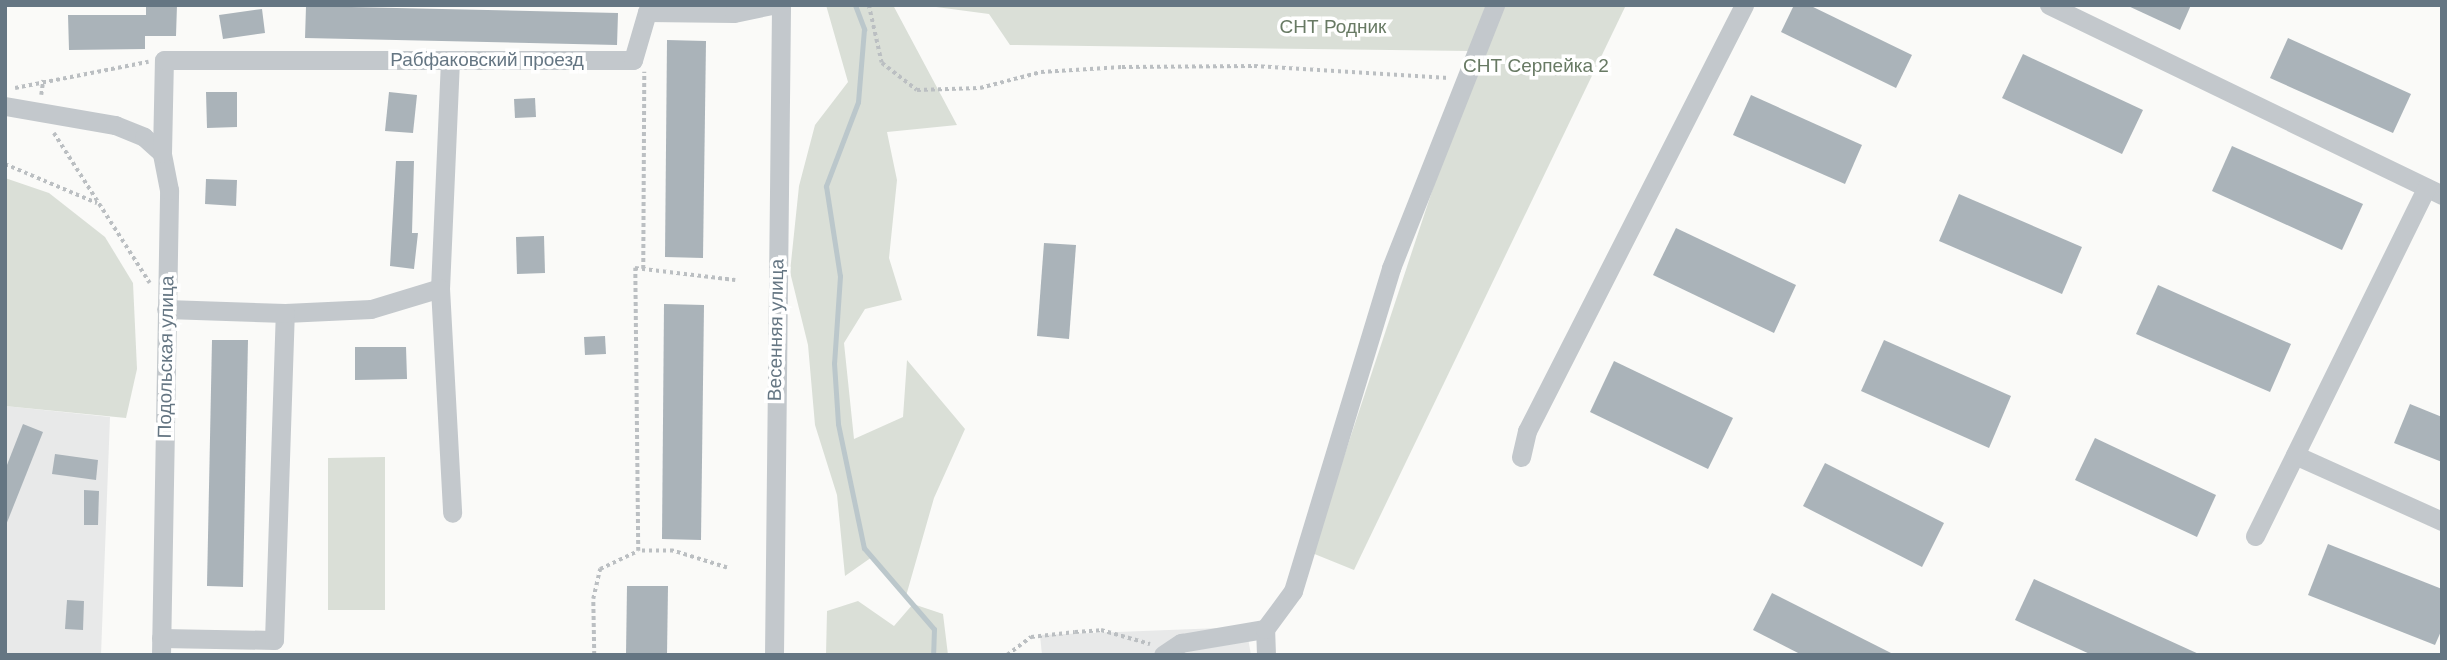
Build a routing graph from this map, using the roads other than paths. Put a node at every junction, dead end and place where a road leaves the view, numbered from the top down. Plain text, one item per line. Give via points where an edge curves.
1 (773, 5) edge
2 (780, 5) edge
3 (1495, 5) edge
4 (1744, 5) edge
5 (2049, 5) edge
6 (642, 8) edge
7 (685, 9) edge
8 (164, 60) joint
9 (450, 60) junction
10 (5, 106) edge
11 (162, 153) junction
12 (2434, 191) edge
13 (440, 288) junction
14 (166, 309) junction
15 (285, 313) junction
16 (2295, 455) junction
17 (1521, 457) dead end
18 (452, 513) dead end
19 (2442, 521) edge
20 (2255, 536) dead end
21 (1265, 629) junction
22 (161, 646) edge
23 (1170, 650) edge
24 (774, 655) edge
25 (1266, 655) edge

1 - 7 street, Рабфаковский проезд via 734,13
2 - 24 street, Весенняя улица
3 - 21 street via 1391,268 1293,591
4 - 17 street via 1527,432
5 - 12 street
6 - 7 street, Рабфаковский проезд
6 - 9 street, Рабфаковский проезд via 633,60
8 - 9 street, Рабфаковский проезд
8 - 11 street, Подольская улица
9 - 13 street
10 - 11 street via 115,125 144,137
11 - 14 street, Подольская улица via 169,190
12 - 16 street
13 - 15 street via 371,309
13 - 18 street
14 - 15 street
14 - 22 street, Подольская улица
15 - 22 street via 274,640
16 - 19 street
16 - 20 street
21 - 23 street
21 - 25 street

